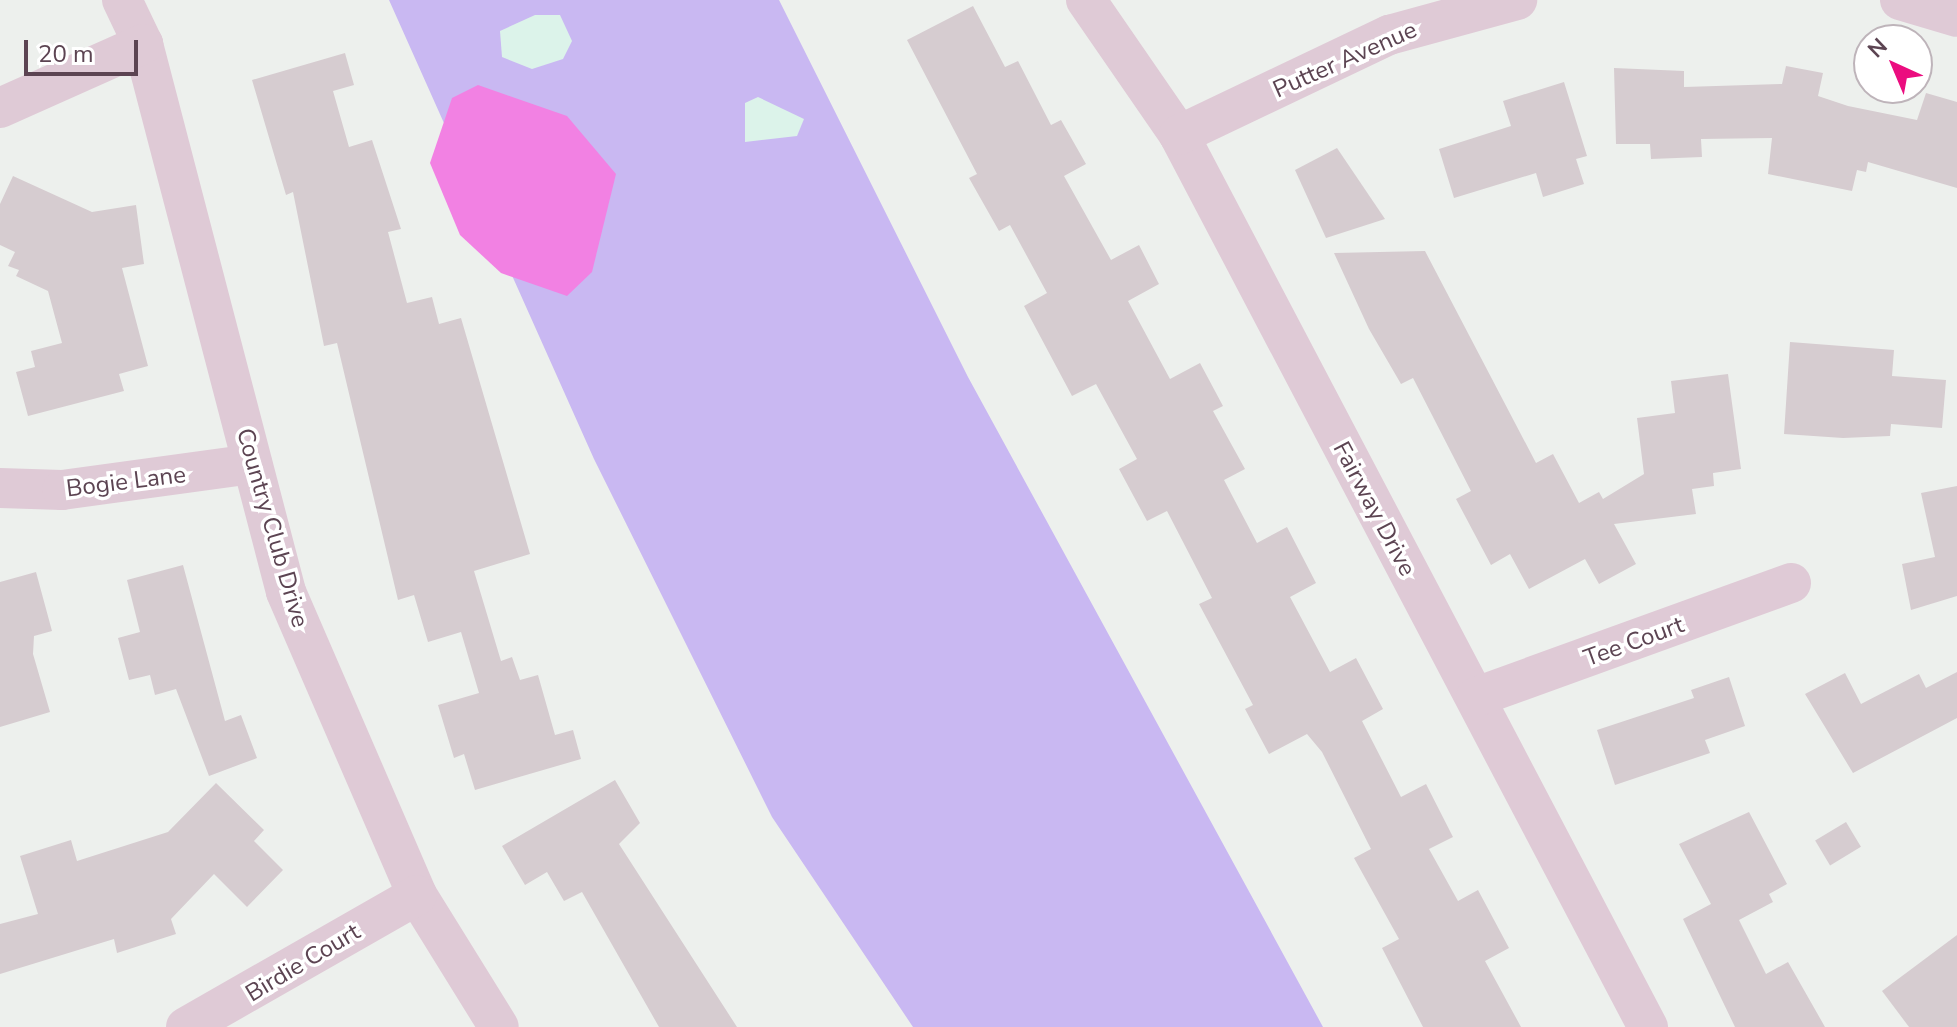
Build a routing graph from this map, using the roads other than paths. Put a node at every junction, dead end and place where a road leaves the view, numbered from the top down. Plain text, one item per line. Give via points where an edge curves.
1 (122, 0) edge
2 (1086, 0) edge
3 (1517, 0) edge
4 (1900, 0) edge
5 (1957, 17) edge
6 (143, 44) junction
7 (0, 108) edge
8 (1179, 135) junction
9 (252, 464) junction
10 (0, 488) edge
11 (1791, 583) dead end
12 (1476, 697) junction
13 (417, 895) junction
14 (186, 1027) edge
15 (499, 1027) edge
16 (1648, 1027) edge

1 - 6 street, Country Club Drive
2 - 8 street, Fairway Drive
3 - 8 street, Putter Avenue via 1389,35
4 - 5 street
6 - 7 street
6 - 9 street, Country Club Drive
8 - 12 street, Fairway Drive
9 - 10 street, Bogie Lane via 76,489
9 - 13 street, Country Club Drive via 286,592
11 - 12 street, Tee Court
12 - 16 street, Fairway Drive
13 - 14 street, Birdie Court
13 - 15 street, Country Club Drive

